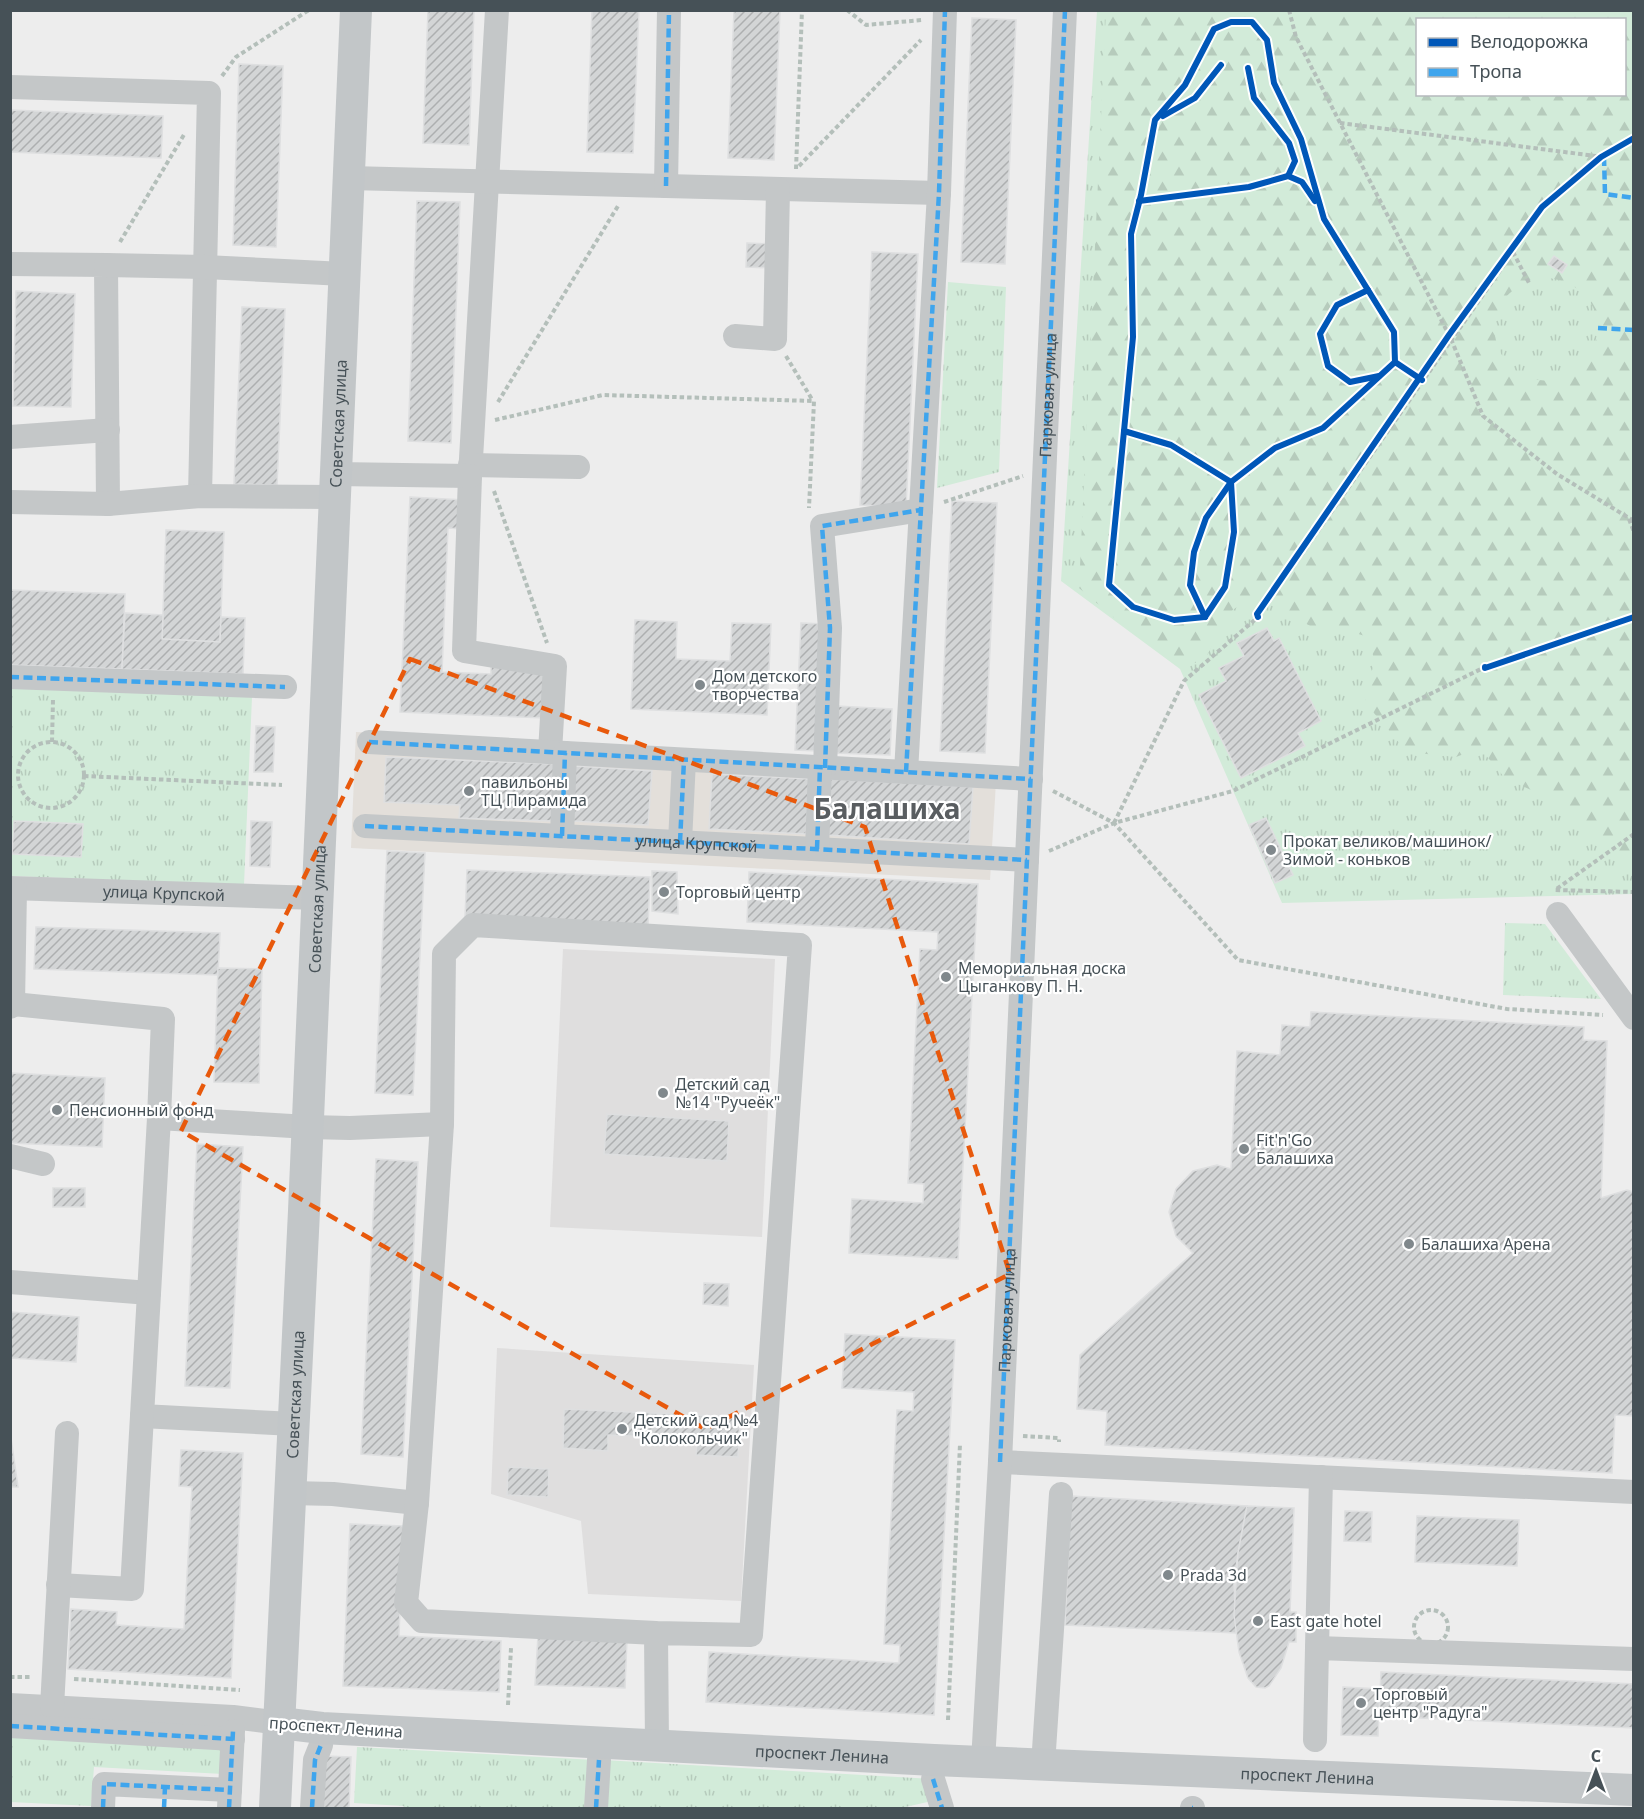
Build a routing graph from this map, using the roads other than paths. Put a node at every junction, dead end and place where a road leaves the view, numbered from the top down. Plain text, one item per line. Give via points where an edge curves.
1 (356, 10) edge
2 (497, 10) edge
3 (669, 10) edge
4 (1065, 10) edge
5 (944, 15) edge
6 (10, 87) edge
7 (349, 178) junction
8 (486, 181) junction
9 (790, 182) junction
10 (666, 186) junction
11 (939, 193) junction
12 (10, 264) edge
13 (106, 265) junction
14 (205, 267) junction
15 (344, 274) junction
16 (735, 336) dead end
17 (108, 430) junction
18 (10, 437) edge
19 (474, 463) junction
20 (578, 467) dead end
21 (335, 486) junction
22 (200, 495) junction
23 (10, 502) edge
24 (108, 504) junction
25 (921, 510) junction
26 (10, 676) edge
27 (285, 687) dead end
28 (369, 742) dead end
29 (558, 752) junction
30 (684, 760) junction
31 (906, 761) junction
32 (822, 767) junction
33 (1031, 779) junction
34 (365, 826) dead end
35 (562, 836) junction
36 (680, 842) junction
37 (817, 849) junction
38 (1027, 860) junction
39 (13, 889) edge
40 (318, 898) junction
41 (1558, 914) dead end
42 (12, 1005) edge
43 (1633, 1017) edge
44 (159, 1118) junction
45 (442, 1124) junction
46 (308, 1127) junction
47 (10, 1156) edge
48 (43, 1164) dead end
49 (10, 1282) edge
50 (149, 1293) junction
51 (142, 1416) junction
52 (294, 1424) junction
53 (66, 1433) dead end
54 (1000, 1462) junction
55 (1321, 1477) junction
56 (291, 1492) junction
57 (1634, 1492) edge
58 (1061, 1494) dead end
59 (417, 1503) junction
60 (58, 1585) junction
61 (656, 1633) junction
62 (1317, 1648) junction
63 (1634, 1659) edge
64 (10, 1705) edge
65 (52, 1707) junction
66 (280, 1723) junction
67 (10, 1726) edge
68 (1315, 1740) dead end
69 (321, 1745) dead end
70 (657, 1745) junction
71 (599, 1760) dead end
72 (983, 1762) junction
73 (1043, 1765) junction
74 (933, 1779) dead end
75 (1634, 1790) edge
76 (164, 1798) edge
77 (1576, 1798) edge
78 (230, 1799) edge
79 (103, 1809) edge
80 (275, 1809) edge
81 (312, 1809) edge
82 (596, 1809) edge
83 (942, 1809) edge

1 - 7 main road, Советская улица
2 - 8 street
3 - 10 street
4 - 33 street, Парковая улица
5 - 11 street
6 - 14 street via 209,93
7 - 8 street
7 - 15 main road, Советская улица
8 - 10 street
8 - 19 street
9 - 10 street
9 - 11 street
9 - 16 street via 775,339
11 - 25 street
12 - 13 street
13 - 14 street
13 - 17 street
14 - 15 street
14 - 22 street
15 - 21 main road, Советская улица
17 - 18 street
17 - 24 street
19 - 20 street
19 - 21 street
19 - 29 street via 464,651 555,666
21 - 22 street
21 - 40 main road, Советская улица
22 - 24 street
23 - 24 street
25 - 31 street
25 - 32 street via 822,526 830,628
26 - 27 street
28 - 29 street
29 - 30 street
29 - 35 street
30 - 32 street
30 - 36 street
31 - 32 street
31 - 33 street
32 - 37 street
33 - 38 street, Парковая улица
34 - 35 street, улица Крупской
35 - 36 street, улица Крупской
36 - 37 street, улица Крупской
37 - 38 street, улица Крупской
38 - 54 street, Парковая улица
39 - 40 street, улица Крупской
39 - 42 street
40 - 46 main road, Советская улица
41 - 43 street
42 - 44 street via 163,1018
44 - 46 street
44 - 50 street
45 - 46 street
45 - 59 street
45 - 61 street via 444,954 473,925 800,945 751,1635
46 - 52 main road, Советская улица
47 - 48 street
49 - 50 street
50 - 51 street
51 - 52 street
51 - 60 street via 132,1589
52 - 56 main road, Советская улица
53 - 60 street
54 - 55 street
54 - 72 street, Парковая улица
55 - 57 street
55 - 62 street
56 - 59 street
56 - 66 main road, Советская улица
58 - 73 street
59 - 61 street via 406,1603 422,1621
60 - 65 street
61 - 70 street
62 - 63 street
62 - 68 street
64 - 65 street, проспект Ленина
65 - 66 street, проспект Ленина
66 - 70 main road, проспект Ленина
66 - 80 main road, Советская улица
67 - 78 street via 236,1743
69 - 81 street via 315,1760
70 - 72 main road, проспект Ленина
71 - 82 street
72 - 73 main road, проспект Ленина
73 - 77 main road, проспект Ленина
74 - 83 street
75 - 77 main road, проспект Ленина
76 - 78 street
76 - 79 street via 104,1784

